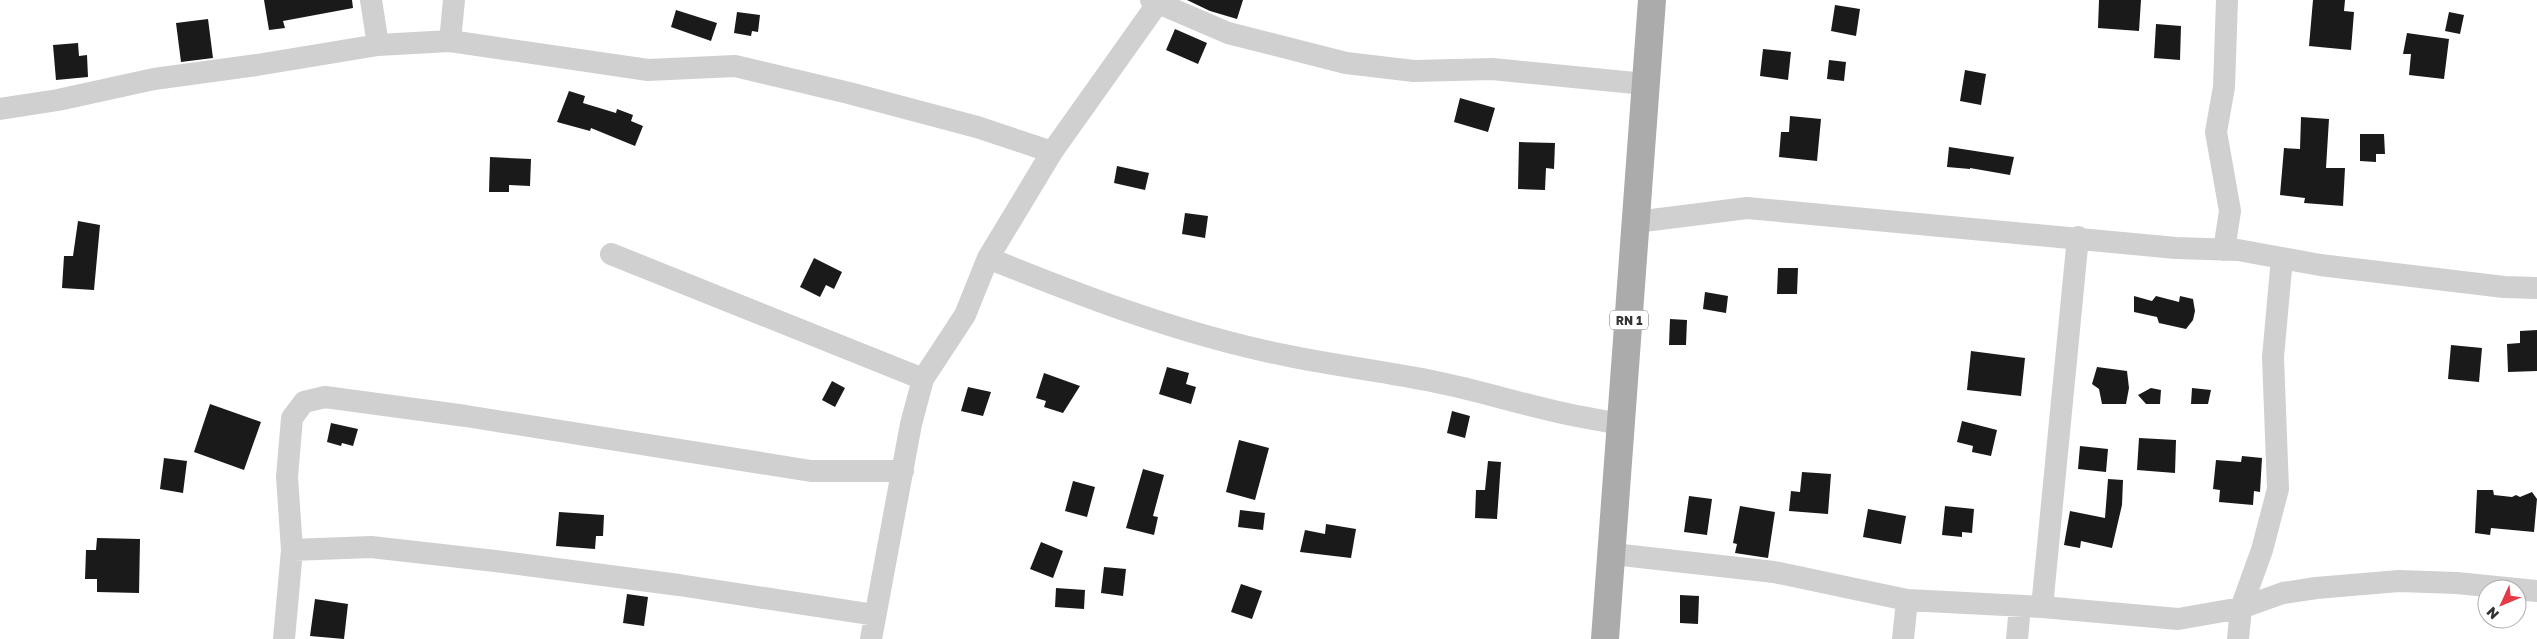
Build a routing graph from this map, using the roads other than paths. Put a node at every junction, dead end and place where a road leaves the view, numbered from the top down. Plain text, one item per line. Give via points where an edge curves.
1 (371, 0) edge
2 (454, 0) edge
3 (1652, 0) edge
4 (2228, 0) edge
5 (1157, 1) edge
6 (450, 41) junction
7 (378, 45) junction
8 (1645, 84) junction
9 (0, 108) edge
10 (1052, 152) junction
11 (1636, 222) junction
12 (2078, 237) junction
13 (2224, 250) junction
14 (611, 254) dead end
15 (988, 258) junction
16 (2282, 258) junction
17 (2537, 288) edge
18 (923, 380) junction
19 (1621, 424) junction
20 (903, 471) junction
21 (292, 550) junction
22 (1613, 554) junction
23 (2537, 591) edge
24 (1907, 600) junction
25 (2020, 606) junction
26 (2042, 607) junction
27 (2241, 608) junction
28 (875, 616) junction
29 (284, 639) edge
30 (871, 639) edge
31 (1606, 639) edge
32 (1903, 639) edge
33 (2017, 639) edge
34 (2238, 639) edge

1 - 7 street
2 - 6 street
3 - 8 main road, RN 1
4 - 13 street via 2224,87 2216,132 2230,211
5 - 8 street via 1228,33 1346,62 1414,70 1492,69
5 - 10 street
6 - 7 street
6 - 10 street via 648,70 735,66 968,124
7 - 9 street via 154,79 58,100
8 - 11 main road, RN 1
10 - 15 street
11 - 12 street via 1747,208
11 - 19 main road, RN 1
12 - 13 street
12 - 26 street
13 - 16 street
14 - 18 street
15 - 18 street via 965,315
15 - 19 street via 1093,299 1259,350 1328,365 1439,382 1560,413
16 - 17 street via 2398,275
16 - 27 street via 2273,357 2278,489 2262,550
18 - 20 street
19 - 22 main road, RN 1
20 - 21 street via 811,471 325,397 304,402 292,418 287,477
20 - 28 street
21 - 28 street via 371,547 495,560
21 - 29 street
22 - 24 street via 1774,572
22 - 31 main road, RN 1
23 - 27 street via 2400,581 2283,593
24 - 25 street
24 - 32 street
25 - 26 street
25 - 33 street
26 - 27 street via 2178,619
27 - 34 street
28 - 30 street

